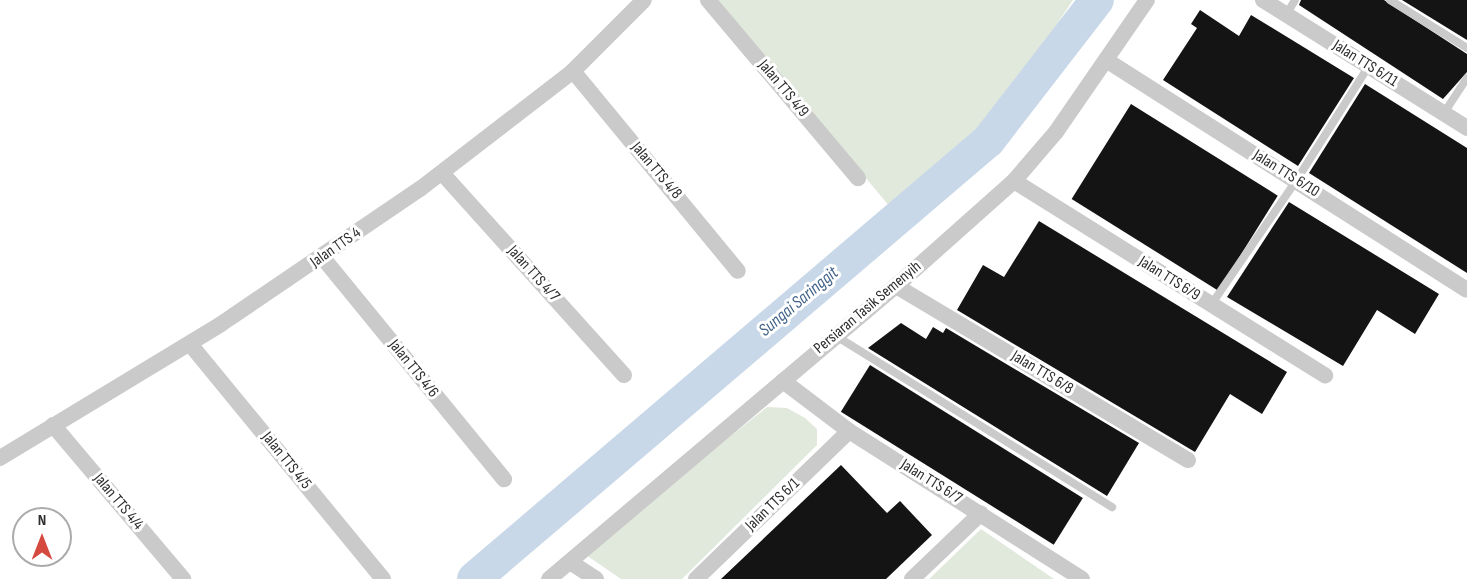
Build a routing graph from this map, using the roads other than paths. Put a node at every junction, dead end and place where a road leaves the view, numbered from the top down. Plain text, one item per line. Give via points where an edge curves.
1 (644, 0) edge
2 (708, 0) edge
3 (1147, 0) edge
4 (1263, 0) edge
5 (1295, 0) edge
6 (1390, 0) edge
7 (1286, 15) junction
8 (1467, 48) edge
9 (1106, 60) junction
10 (1368, 67) junction
11 (573, 71) junction
12 (1467, 78) edge
13 (1444, 113) junction
14 (1467, 128) edge
15 (442, 173) junction
16 (858, 178) dead end
17 (1014, 181) junction
18 (1296, 181) junction
19 (322, 258) junction
20 (738, 271) dead end
21 (896, 286) junction
22 (1466, 289) edge
23 (1211, 305) junction
24 (836, 336) junction
25 (190, 344) junction
26 (624, 375) dead end
27 (1325, 375) dead end
28 (783, 381) junction
29 (53, 425) junction
30 (849, 430) junction
31 (0, 458) edge
32 (1188, 460) dead end
33 (504, 479) dead end
34 (1112, 507) dead end
35 (981, 513) junction
36 (570, 562) junction
37 (183, 579) edge
38 (383, 579) edge
39 (549, 579) edge
40 (596, 579) edge
41 (696, 579) edge
42 (912, 579) edge
43 (1082, 579) edge

1 - 11 street, Jalan TTS 4
2 - 16 street, Jalan TTS 4/9
3 - 9 street, Persiaran Tasik Semenyih
4 - 7 street, Jalan TTS 6/11
5 - 7 lane
6 - 8 lane
7 - 10 street, Jalan TTS 6/11
9 - 17 street, Persiaran Tasik Semenyih via 1056,132
9 - 18 street, Jalan TTS 6/10
10 - 13 street, Jalan TTS 6/11
10 - 18 lane
11 - 15 street, Jalan TTS 4
11 - 20 street, Jalan TTS 4/8
12 - 13 lane
13 - 14 street, Jalan TTS 6/11
15 - 19 street, Jalan TTS 4
15 - 26 street, Jalan TTS 4/7
17 - 21 street, Persiaran Tasik Semenyih
17 - 23 street, Jalan TTS 6/9
18 - 22 street, Jalan TTS 6/10
18 - 23 lane
19 - 25 street, Jalan TTS 4
19 - 33 street, Jalan TTS 4/6
21 - 24 street, Persiaran Tasik Semenyih
21 - 32 street, Jalan TTS 6/8
23 - 27 street, Jalan TTS 6/9
24 - 28 street, Persiaran Tasik Semenyih
24 - 34 lane
25 - 29 street, Jalan TTS 4
25 - 38 street, Jalan TTS 4/5
28 - 30 street, Jalan TTS 6/7
28 - 36 street, Persiaran Tasik Semenyih
29 - 31 street, Jalan TTS 4
29 - 37 street, Jalan TTS 4/4
30 - 35 street, Jalan TTS 6/7
30 - 41 street, Jalan TTS 6/1
35 - 42 street
35 - 43 street, Jalan TTS 6/7
36 - 39 street, Persiaran Tasik Semenyih
36 - 40 street

